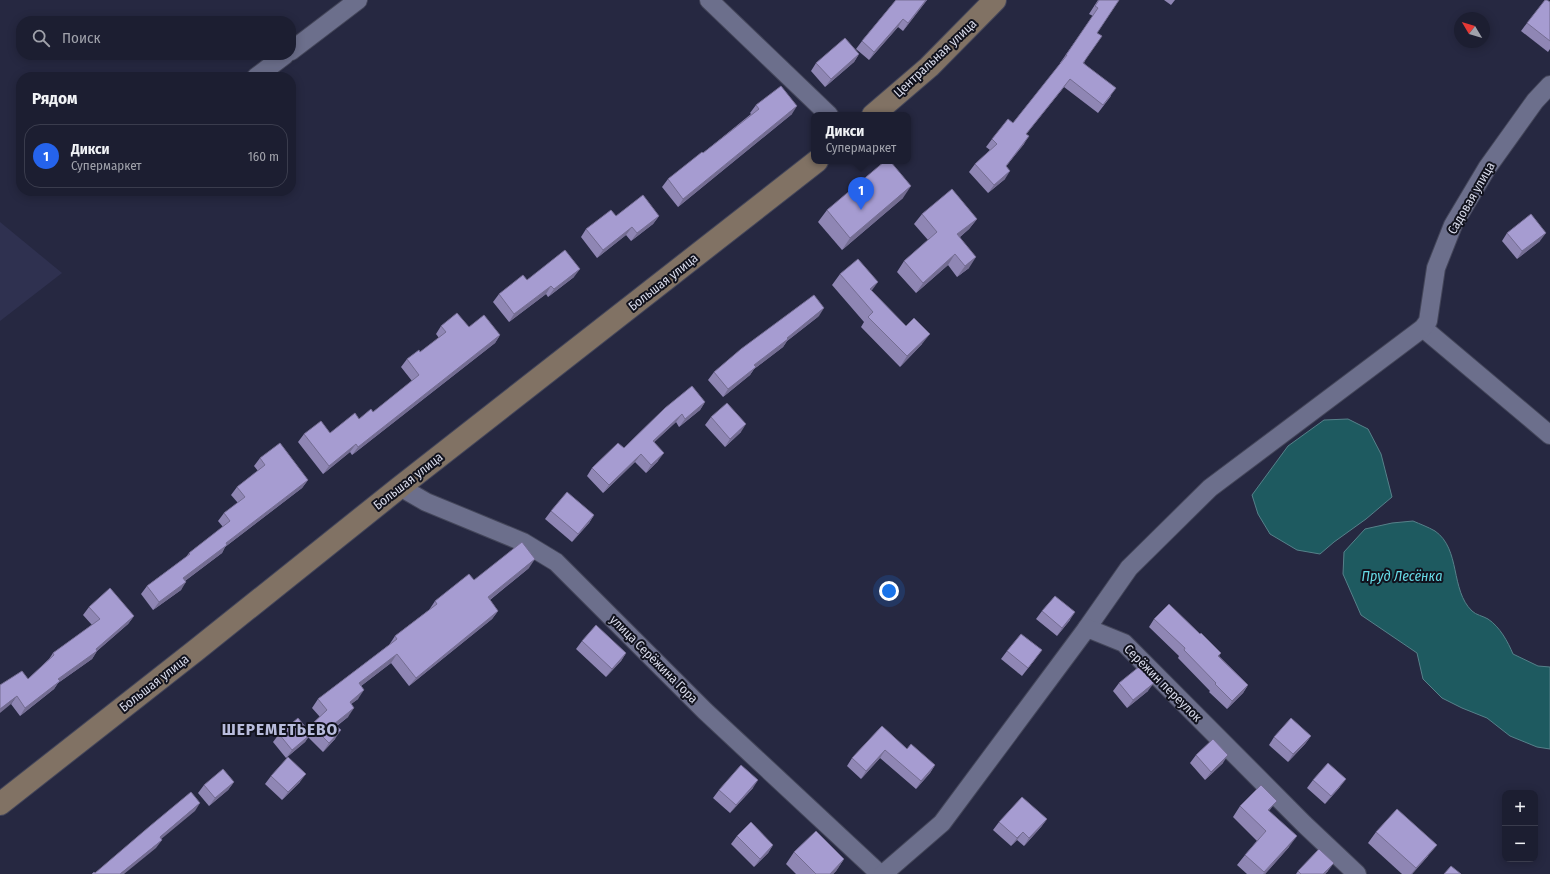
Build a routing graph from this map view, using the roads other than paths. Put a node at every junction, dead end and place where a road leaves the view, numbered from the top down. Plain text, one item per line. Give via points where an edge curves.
1 (358, 0) edge
2 (709, 0) edge
3 (995, 0) edge
4 (296, 47) edge
5 (278, 60) edge
6 (263, 72) edge
7 (1550, 85) edge
8 (826, 112) edge
9 (876, 112) edge
10 (813, 164) edge
11 (1423, 328) junction
12 (1550, 435) edge
13 (400, 487) junction
14 (1087, 628) junction
15 (0, 804) edge
16 (880, 874) edge
17 (884, 874) edge
18 (1357, 874) edge

1 - 4 street
2 - 8 street
3 - 9 street, Центральная улица via 929,67
5 - 6 street
7 - 11 street, Садовая улица via 1535,100 1487,168 1453,225 1436,268 1428,321
10 - 13 street, Большая улица
11 - 12 street
11 - 14 street via 1210,488 1129,568
13 - 15 street, Большая улица
13 - 16 street, улица Серёжина Гора via 426,502 523,542 556,562 705,711
14 - 17 street via 942,823
14 - 18 street, Серёжин переулок via 1124,643

